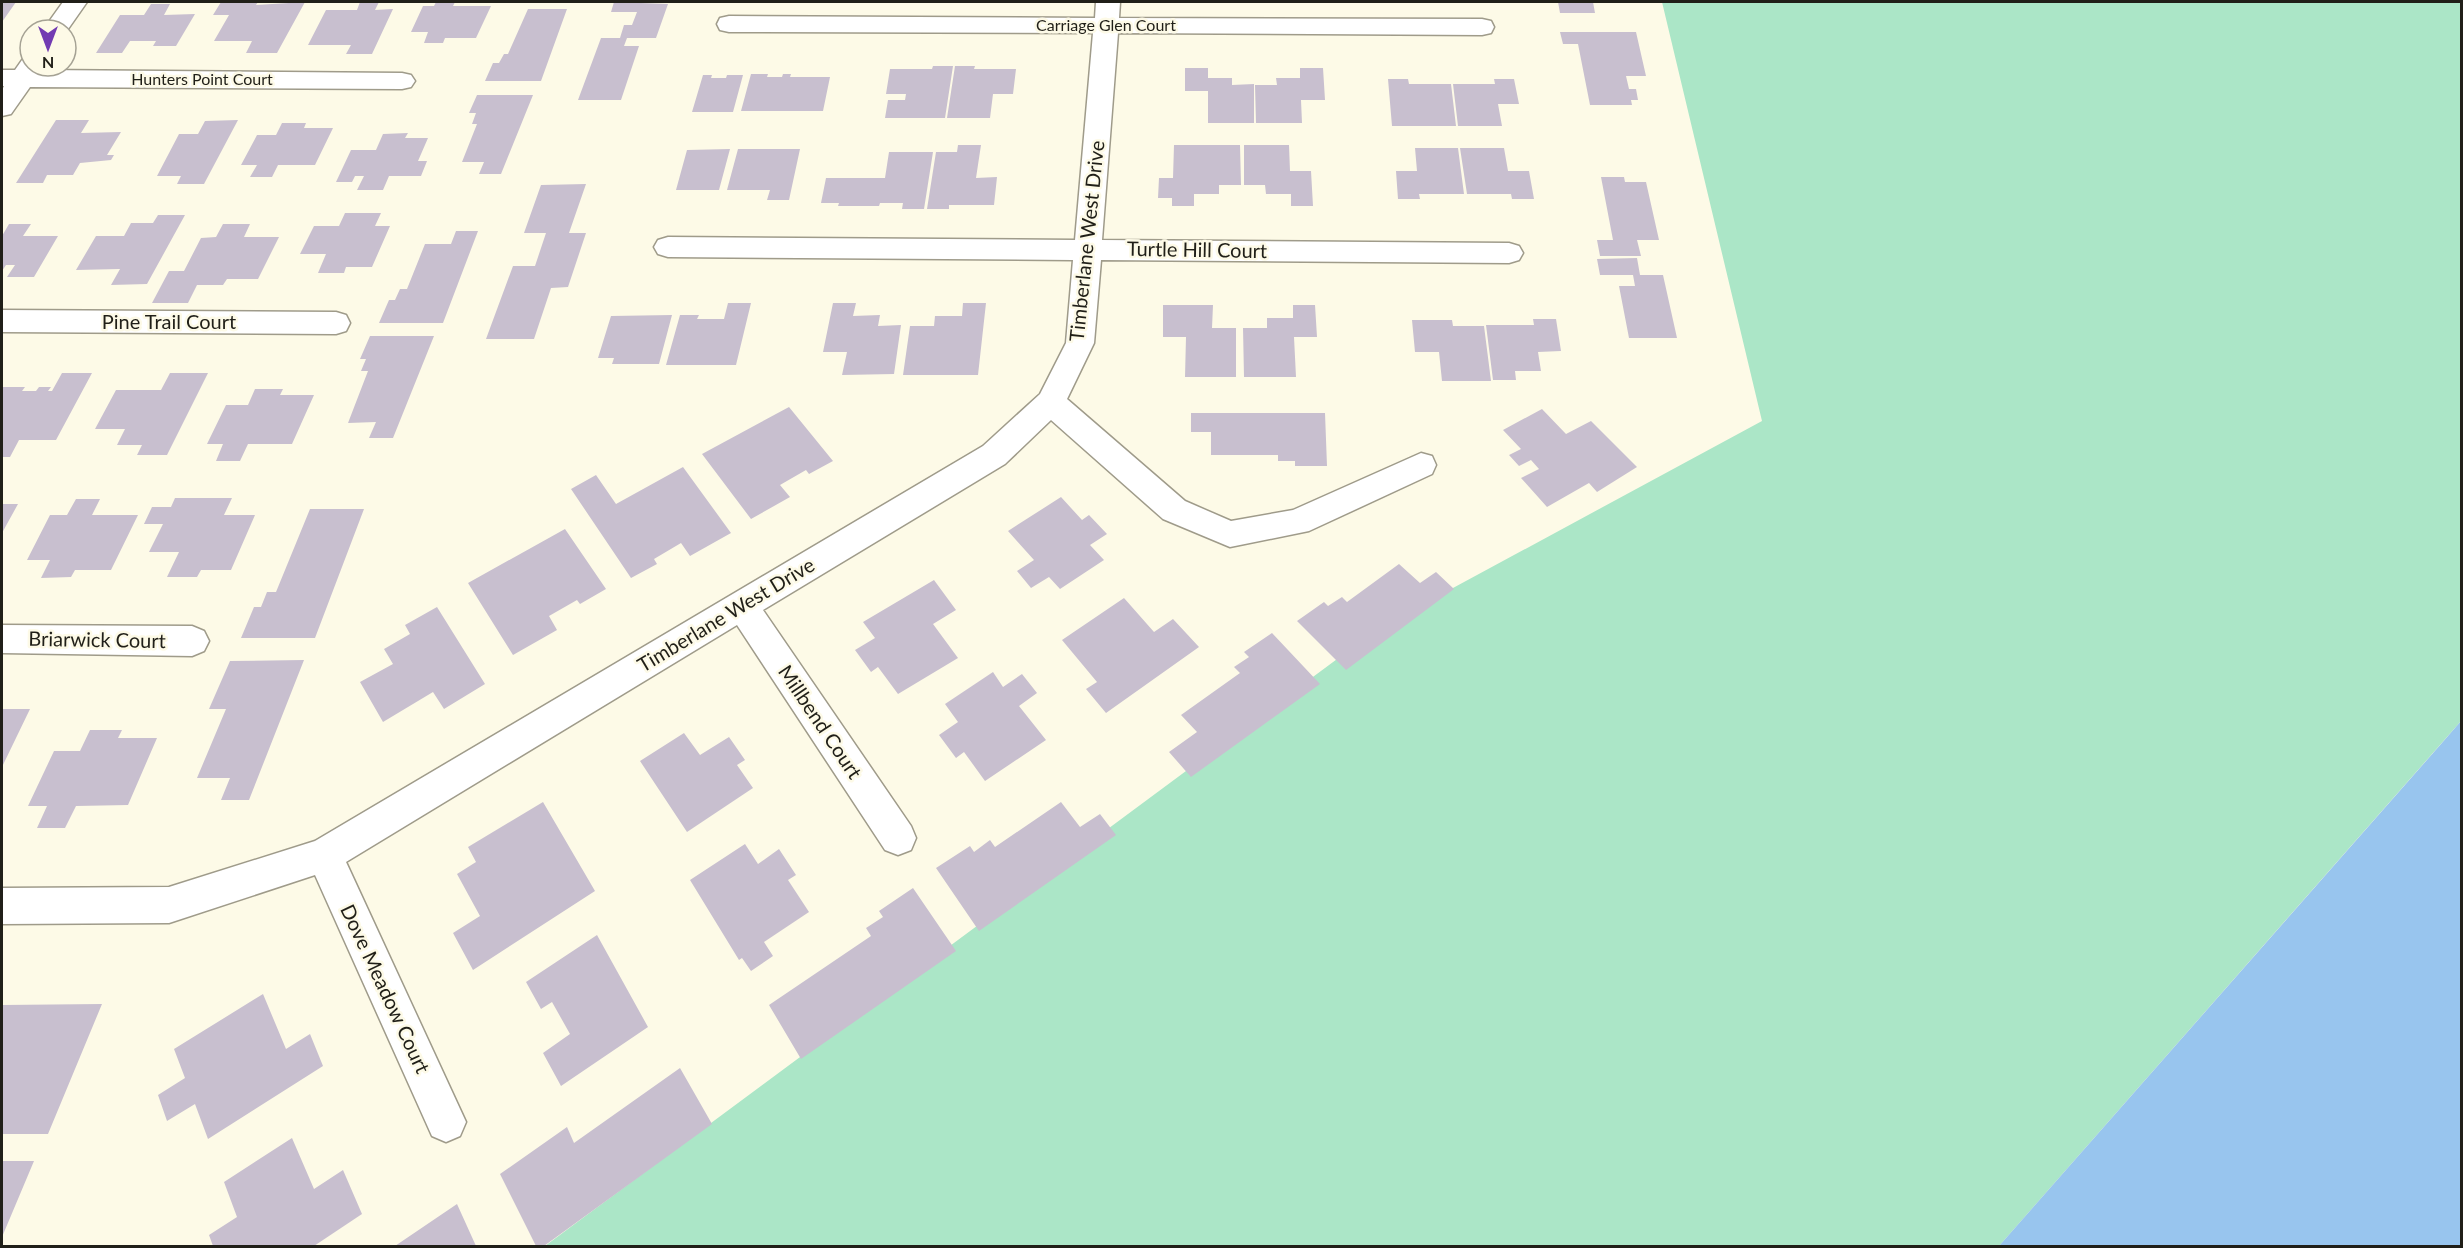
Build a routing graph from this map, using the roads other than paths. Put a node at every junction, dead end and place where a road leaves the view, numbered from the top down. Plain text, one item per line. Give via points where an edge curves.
1 (75, 2) edge
2 (1107, 13) edge
3 (64, 18) edge
4 (729, 24) dead end
5 (1482, 27) dead end
6 (18, 74) edge
7 (78, 75) edge
8 (402, 81) dead end
9 (2, 108) edge
10 (668, 246) dead end
11 (1089, 249) junction
12 (1509, 253) dead end
13 (2, 321) edge
14 (336, 323) dead end
15 (1051, 402) junction
16 (1421, 465) dead end
17 (742, 605) junction
18 (2, 639) edge
19 (192, 641) dead end
20 (897, 838) dead end
21 (324, 855) junction
22 (2, 906) edge
23 (446, 1122) dead end

1 - 3 street
2 - 4 street, Carriage Glen Court
2 - 5 street, Carriage Glen Court
2 - 11 street, Timberlane West Drive
6 - 9 street
7 - 8 street, Hunters Point Court
10 - 11 street, Turtle Hill Court
11 - 12 street, Turtle Hill Court
11 - 15 street, Timberlane West Drive via 1080,343
13 - 14 street, Pine Trail Court
15 - 16 street via 1174,510 1230,534 1298,522
15 - 17 street, Timberlane West Drive via 993,455
17 - 20 street, Millbend Court
17 - 21 street, Timberlane West Drive
18 - 19 street, Briarwick Court
21 - 22 street, Timberlane West Drive via 169,905
21 - 23 street, Dove Meadow Court

